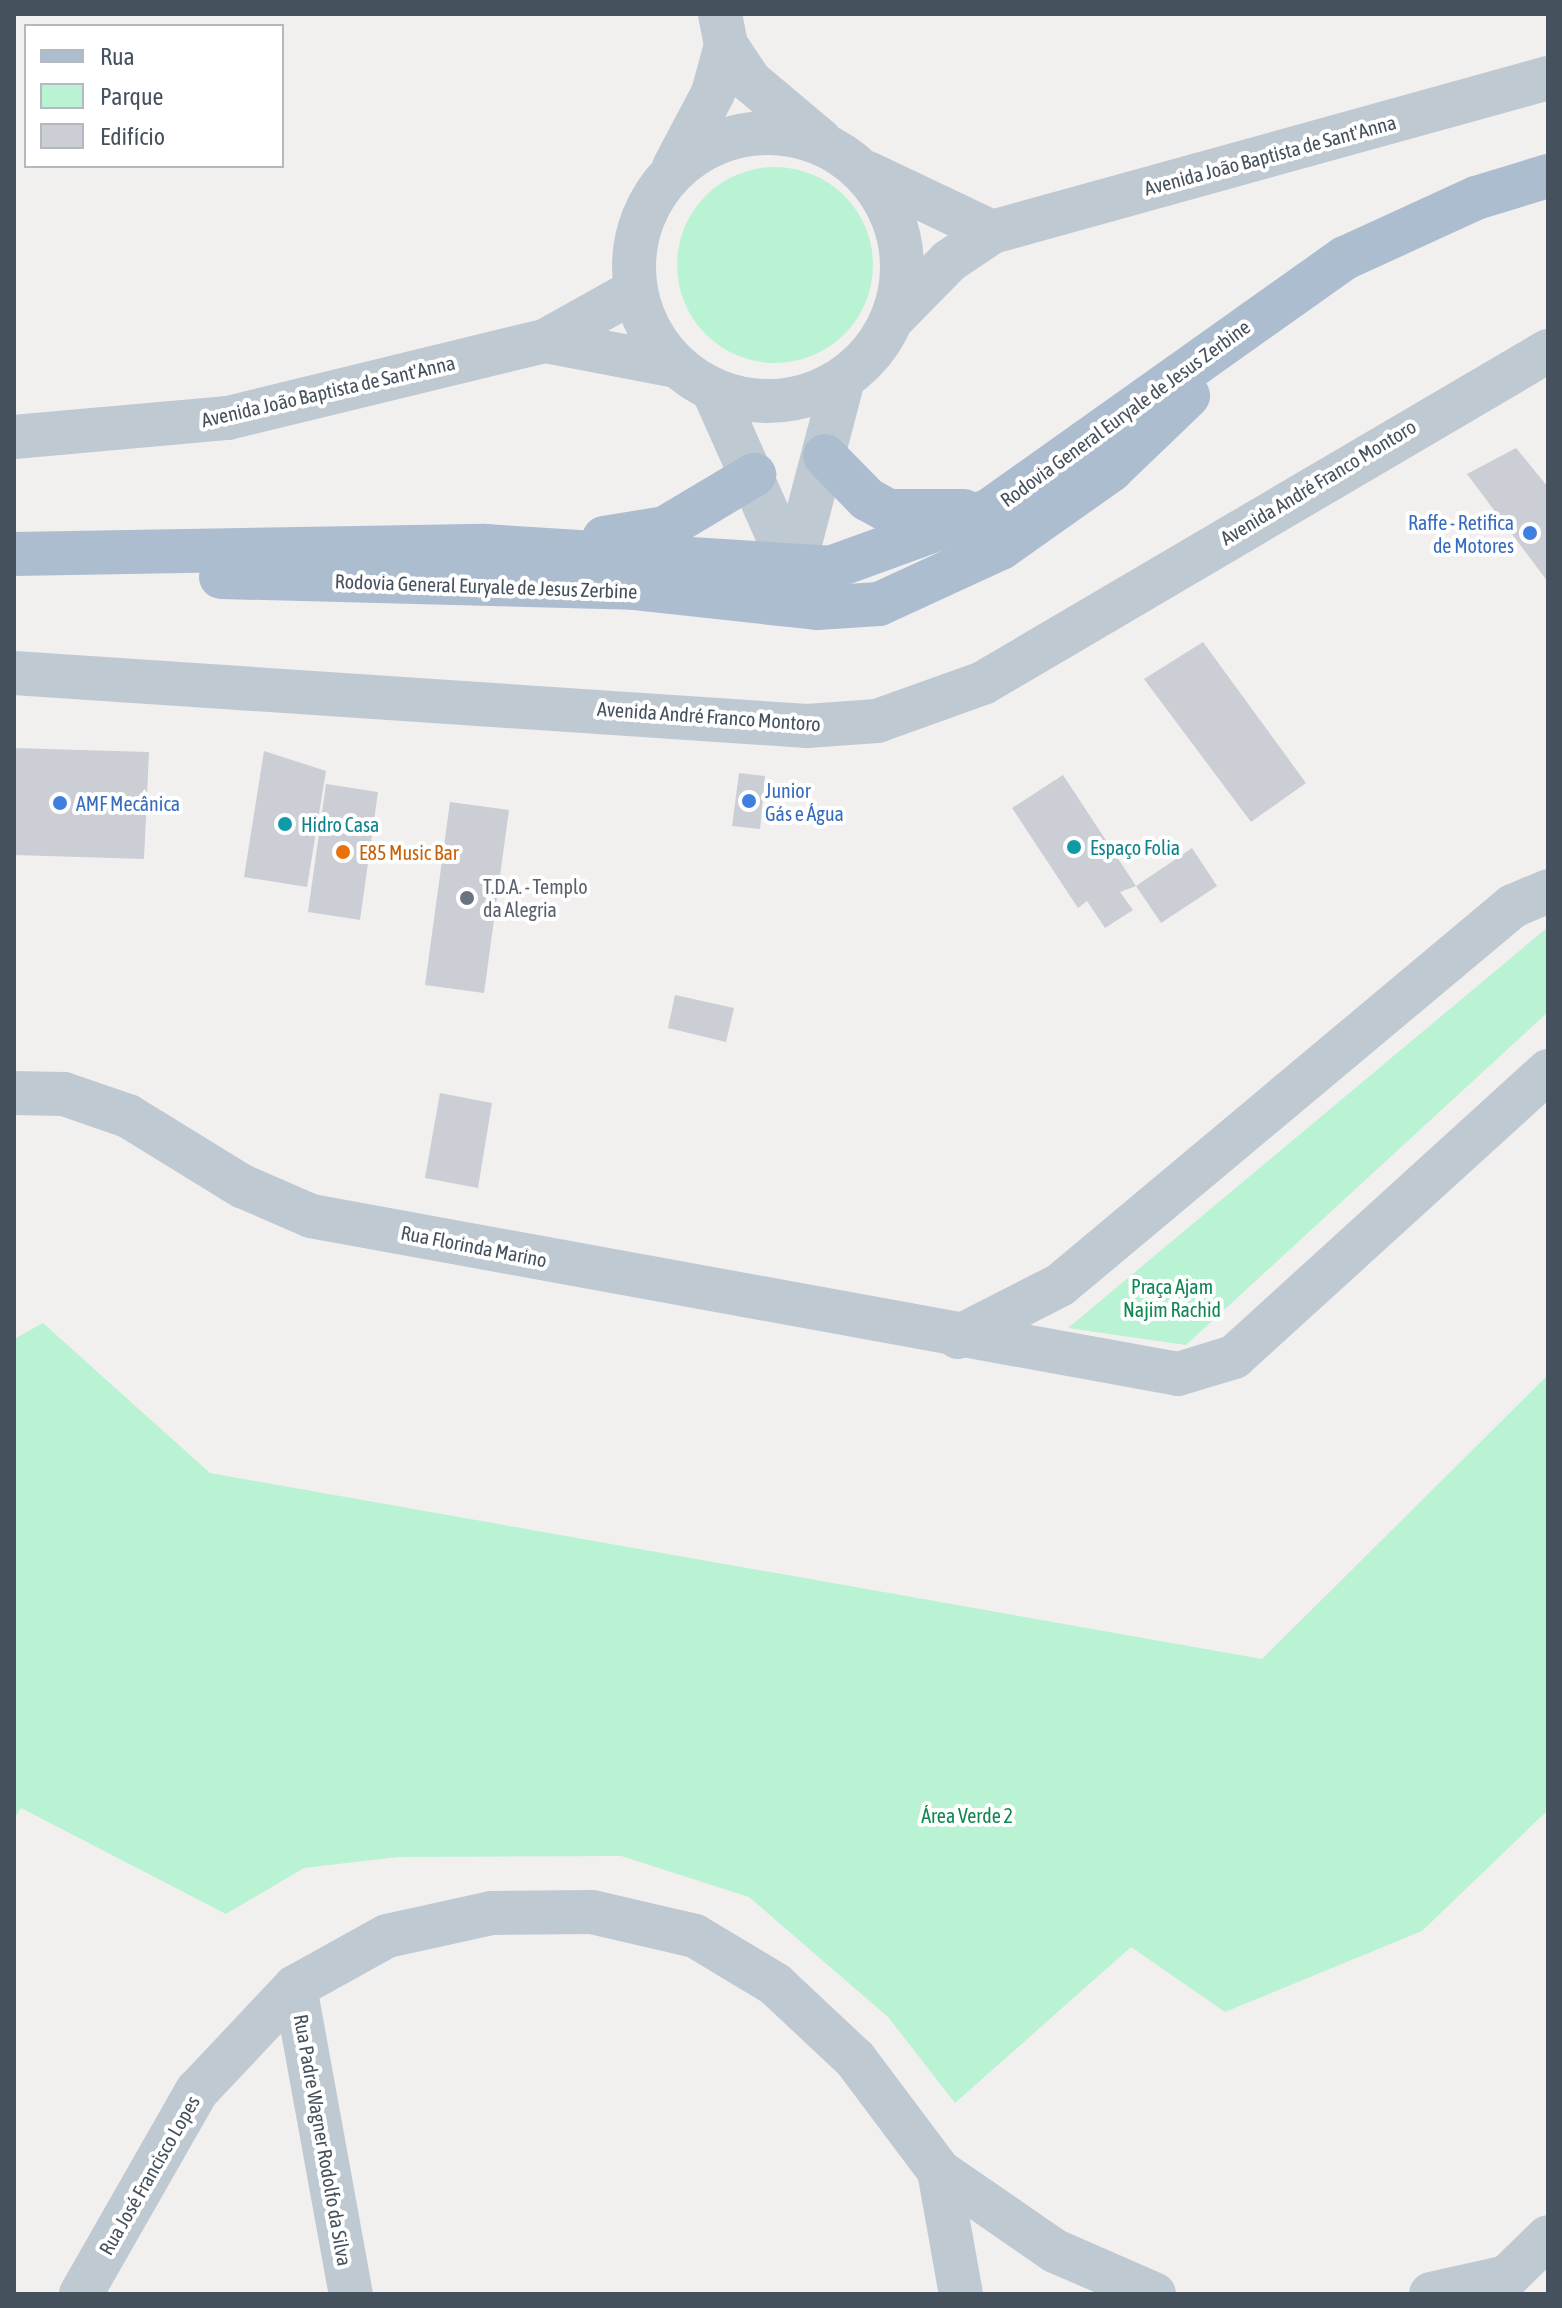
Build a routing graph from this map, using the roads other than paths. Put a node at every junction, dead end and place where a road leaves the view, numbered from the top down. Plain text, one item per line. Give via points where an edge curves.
1 (723, 30) edge
2 (1548, 78) edge
3 (844, 158) junction
4 (671, 172) junction
5 (1548, 176) edge
6 (992, 232) junction
7 (634, 291) junction
8 (1281, 300) junction
9 (894, 317) junction
10 (545, 341) junction
11 (1548, 351) edge
12 (676, 366) junction
13 (843, 380) junction
14 (714, 392) junction
15 (14, 437) edge
16 (825, 456) junction
17 (754, 475) junction
18 (990, 510) junction
19 (485, 546) junction
20 (14, 554) edge
21 (14, 565) edge
22 (793, 570) junction
23 (633, 588) junction
24 (879, 604) junction
25 (14, 673) edge
26 (1548, 891) edge
27 (1548, 1071) edge
28 (14, 1093) edge
29 (958, 1337) junction
30 (295, 1987) junction
31 (939, 2171) junction
32 (1548, 2237) edge
33 (1513, 2285) edge
34 (81, 2294) edge
35 (351, 2294) edge
36 (961, 2294) edge
37 (1154, 2294) edge
38 (1431, 2294) edge

1 - 3 street via 750,81
1 - 4 street via 713,93
2 - 6 street, Avenida João Baptista de Sant'Anna
3 - 4 street via 787,133 745,134 705,147
3 - 6 street
3 - 9 street via 886,202 901,239 903,279
4 - 7 street via 646,207 634,248
5 - 8 main road, Rodovia General Euryale de Jesus Zerbine via 1408,226
6 - 9 street, Avenida João Baptista de Sant'Anna via 949,261
7 - 10 street, Avenida João Baptista de Sant'Anna
7 - 12 street via 649,332
8 - 18 main road, Rodovia General Euryale de Jesus Zerbine
8 - 24 main road, Rodovia General Euryale de Jesus Zerbine via 1111,470 1001,548
9 - 13 street via 874,353
10 - 12 street, Avenida João Baptista de Sant'Anna
10 - 15 street, Avenida João Baptista de Sant'Anna via 228,418
11 - 25 street, Avenida André Franco Montoro via 983,683 877,721 807,726
12 - 14 street
13 - 14 street via 788,400 758,402
13 - 16 street
14 - 17 street
16 - 18 main road via 867,499 889,511
16 - 22 street
17 - 19 main road via 706,508 635,536
17 - 22 street
18 - 22 main road, Rodovia General Euryale de Jesus Zerbine via 893,551
19 - 20 main road, Rodovia General Euryale de Jesus Zerbine
19 - 22 main road, Rodovia General Euryale de Jesus Zerbine
21 - 23 main road, Rodovia General Euryale de Jesus Zerbine
22 - 23 main road
22 - 24 main road
23 - 24 main road, Rodovia General Euryale de Jesus Zerbine via 761,605
26 - 29 street via 1513,906 1060,1285
27 - 29 street via 1234,1357 1210,1368 1178,1374
28 - 29 street, Rua Florinda Marino via 64,1094 128,1116 242,1186 311,1216
30 - 31 street, Rua José Francisco Lopes via 387,1936 492,1913 592,1912 695,1936 775,1984 855,2059
30 - 34 street, Rua José Francisco Lopes via 197,2091
30 - 35 street, Rua Padre Wagner Rodolfo da Silva
31 - 36 street
31 - 37 street via 1055,2251
32 - 33 street
33 - 38 street

